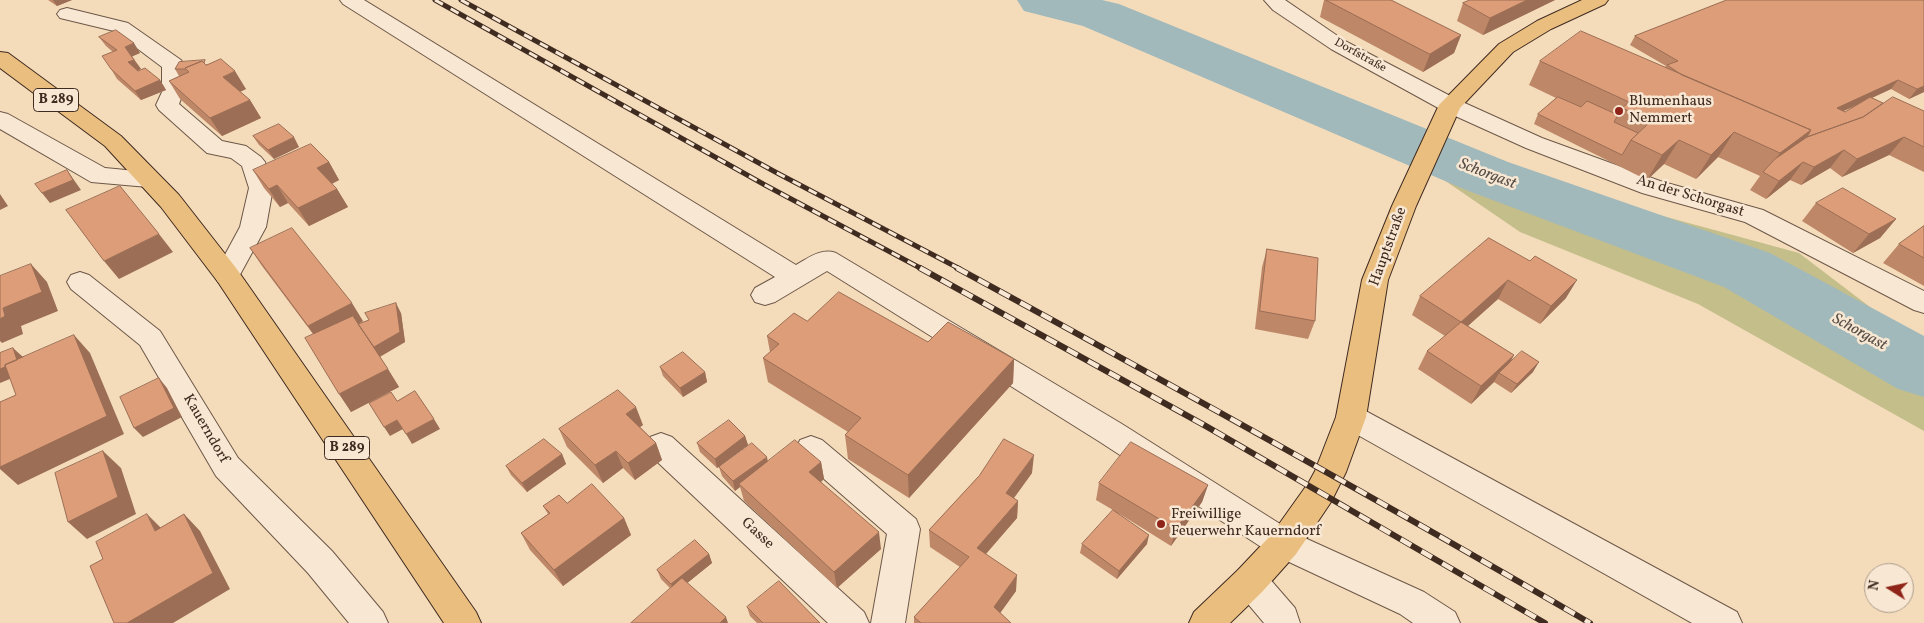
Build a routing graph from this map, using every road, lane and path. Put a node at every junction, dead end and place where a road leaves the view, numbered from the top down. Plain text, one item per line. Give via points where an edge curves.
1 (350, 0) edge
2 (1274, 0) edge
3 (1598, 0) edge
4 (67, 14) dead end
5 (0, 58) edge
6 (1450, 105) junction
7 (0, 119) edge
8 (148, 179) junction
9 (227, 275) junction
10 (796, 277) junction
11 (80, 282) dead end
12 (765, 295) dead end
13 (1924, 302) edge
14 (1351, 417) junction
15 (661, 446) dead end
16 (811, 449) dead end
17 (1284, 544) junction
18 (1250, 580) junction
19 (371, 623) edge
20 (464, 623) edge
21 (852, 623) edge
22 (888, 623) edge
23 (1206, 623) edge
24 (1283, 623) edge
25 (1443, 623) edge
26 (1725, 623) edge

1 - 10 street
2 - 6 street, Dorfstraße via 1338,46
3 - 6 main road, Hauptstraße via 1544,25 1506,48
4 - 9 street via 121,26 174,65 173,92 167,105 215,148 238,151 252,162 261,188 253,226
5 - 8 main road, B 289 via 112,142
6 - 13 street, An der Schorgast via 1534,143 1651,186 1754,216
6 - 14 main road, Hauptstraße via 1375,280
7 - 8 street via 100,176
8 - 9 main road, B 289
9 - 20 main road, B 289
10 - 12 street
10 - 17 street via 827,259 1111,433
11 - 19 street, Kauerndorf via 150,338 226,467 320,562
14 - 17 main road, Hauptstraße via 1323,485
14 - 26 street
15 - 21 street, Gasse
16 - 22 street via 904,529
17 - 18 main road, Hauptstraße
17 - 25 street via 1412,603
18 - 23 main road, Hauptstraße
18 - 24 street

